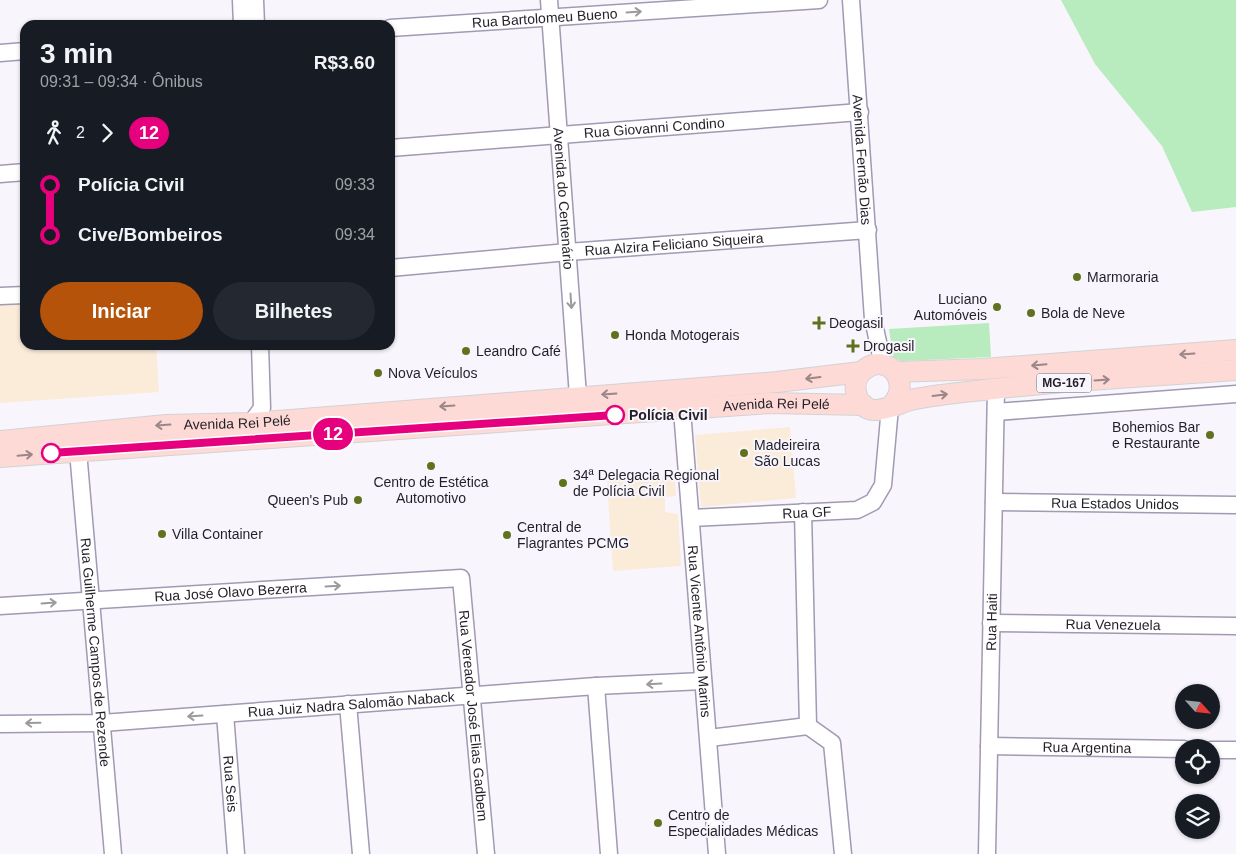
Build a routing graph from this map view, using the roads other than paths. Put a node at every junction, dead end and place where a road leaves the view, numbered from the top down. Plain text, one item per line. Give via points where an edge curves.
1 (241, 0) edge
2 (255, 0) edge
3 (549, 0) edge
4 (819, 0) edge
5 (851, 0) edge
6 (551, 18) junction
7 (242, 20) edge
8 (256, 20) edge
9 (395, 28) edge
10 (20, 51) edge
11 (0, 53) edge
12 (860, 112) junction
13 (559, 135) junction
14 (395, 148) edge
15 (20, 172) edge
16 (0, 174) edge
17 (868, 230) junction
18 (568, 252) junction
19 (395, 268) edge
20 (20, 295) edge
21 (0, 296) edge
22 (260, 350) edge
23 (270, 350) edge
24 (1236, 350) edge
25 (876, 369) junction
26 (1236, 370) edge
27 (996, 388) junction
28 (1236, 394) edge
29 (578, 396) junction
30 (880, 407) junction
31 (682, 410) junction
32 (996, 412) junction
33 (283, 420) junction
34 (251, 422) junction
35 (0, 441) edge
36 (78, 451) junction
37 (0, 458) edge
38 (994, 502) junction
39 (1236, 506) edge
40 (803, 512) junction
41 (691, 518) junction
42 (461, 578) joint
43 (90, 600) junction
44 (0, 606) edge
45 (991, 622) junction
46 (1236, 626) edge
47 (703, 681) junction
48 (596, 686) junction
49 (472, 697) junction
50 (348, 704) junction
51 (225, 714) junction
52 (102, 722) junction
53 (0, 724) edge
54 (808, 726) junction
55 (708, 738) junction
56 (989, 746) junction
57 (1175, 749) edge
58 (1220, 750) edge
59 (1236, 750) edge
60 (113, 854) edge
61 (236, 854) edge
62 (361, 854) edge
63 (486, 854) edge
64 (609, 854) edge
65 (717, 854) edge
66 (843, 854) edge
67 (987, 854) edge

1 - 7 street
2 - 8 street
3 - 6 street, Avenida do Centenário
6 -> 4 street, Rua Bartolomeu Bueno
5 - 12 street, Avenida Fernão Dias
6 - 9 street, Rua Bartolomeu Bueno
6 - 13 street, Avenida do Centenário
10 - 11 street
12 - 13 street, Rua Giovanni Condino
12 - 17 street, Avenida Fernão Dias
13 - 14 street, Rua Giovanni Condino
13 - 18 street, Avenida do Centenário
15 - 16 street
17 - 18 street, Rua Alzira Feliciano Siqueira
17 - 25 street, Avenida Fernão Dias
18 - 19 street, Rua Alzira Feliciano Siqueira
18 -> 29 street, Avenida do Centenário
20 - 21 street
22 - 34 street via 262,408
23 - 33 street via 273,410
24 -> 25 main road, Avenida Rei Pelé / MG-167 via 983,369
25 -> 29 main road, Avenida Rei Pelé / MG-167 via 777,382
25 - 30 main road via 901,385 897,400
25 - 30 main road via 857,378 856,393
27 -> 26 main road, Avenida Rei Pelé / MG-167
30 -> 27 main road, Avenida Rei Pelé / MG-167
27 - 32 street, Rua Haiti
28 - 32 street
29 -> 33 main road, Avenida Rei Pelé / MG-167
30 - 31 main road, Avenida Rei Pelé / MG-167 via 769,403
30 - 40 street, Rua GF via 883,485 872,502 857,510
31 - 36 main road, Avenida Rei Pelé / MG-167
31 - 41 street, Rua Vicente Antônio Marins
32 - 38 street, Rua Haiti
33 - 34 main road, Avenida Rei Pelé / MG-167
34 -> 35 main road, Avenida Rei Pelé / MG-167 via 166,425
37 -> 36 main road, Avenida Rei Pelé / MG-167
36 - 43 street, Rua Guilherme Campos de Rezende
38 - 39 street, Rua Estados Unidos
38 - 45 street, Rua Haiti
40 - 41 street, Rua GF
40 - 54 street
41 - 47 street, Rua Vicente Antônio Marins
43 -> 42 street, Rua José Olavo Bezerra
42 - 49 street, Rua Vereador José Elias Gadbem
44 -> 43 street, Rua José Olavo Bezerra
43 - 52 street, Rua Guilherme Campos de Rezende
45 - 46 street, Rua Venezuela
45 - 56 street, Rua Haiti
47 -> 48 street, Rua Juiz Nadra Salomão Naback
47 - 55 street, Rua Vicente Antônio Marins
48 - 49 street, Rua Juiz Nadra Salomão Naback
48 - 64 street
49 - 50 street, Rua Juiz Nadra Salomão Naback
49 - 63 street, Rua Vereador José Elias Gadbem
50 - 51 street, Rua Juiz Nadra Salomão Naback
50 - 62 street
51 -> 52 street, Rua Juiz Nadra Salomão Naback
51 - 61 street, Rua Seis
52 -> 53 street, Rua Juiz Nadra Salomão Naback
52 - 60 street, Rua Guilherme Campos de Rezende
54 - 55 street
54 - 66 street via 832,743
55 - 65 street, Rua Vicente Antônio Marins
56 - 57 street, Rua Argentina
56 - 67 street, Rua Haiti
58 - 59 street

